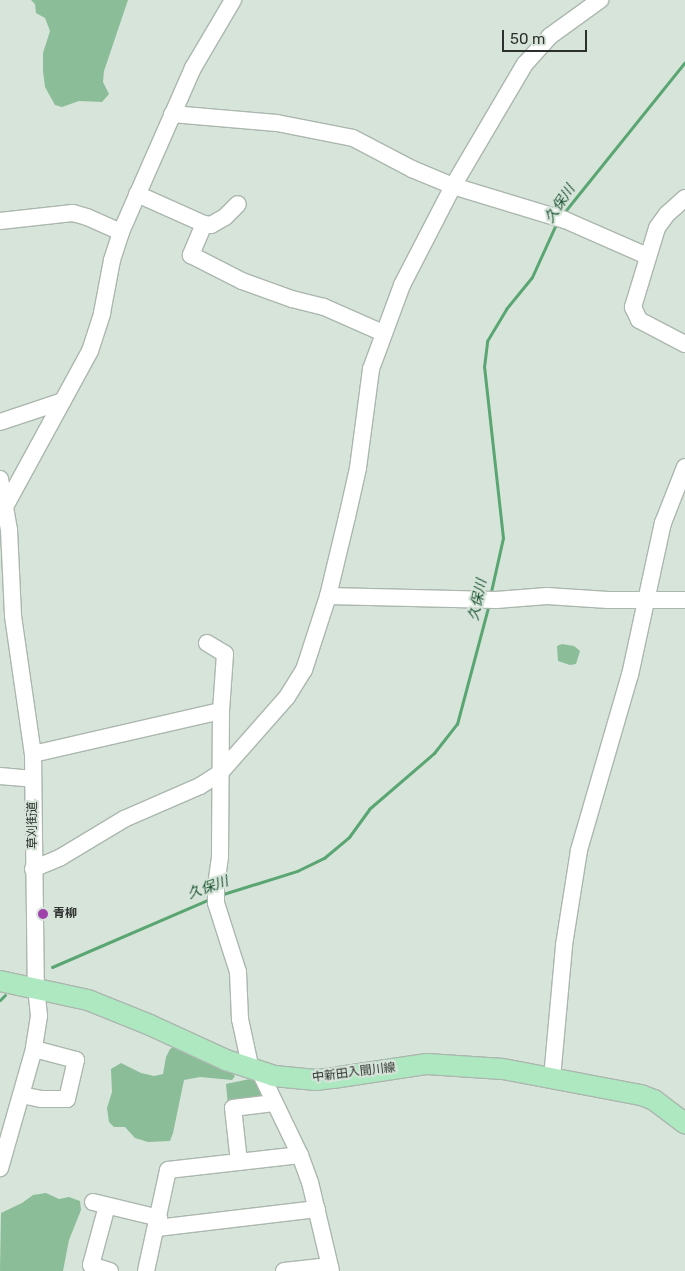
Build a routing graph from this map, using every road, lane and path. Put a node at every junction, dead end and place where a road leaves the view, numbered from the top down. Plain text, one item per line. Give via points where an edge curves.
1 (233, 0) edge
2 (600, 0) edge
3 (172, 114) junction
4 (453, 186) junction
5 (136, 194) junction
6 (685, 198) edge
7 (238, 204) dead end
8 (0, 221) edge
9 (204, 224) junction
10 (121, 232) junction
11 (647, 256) junction
12 (383, 333) junction
13 (685, 344) edge
14 (63, 401) junction
15 (0, 422) edge
16 (685, 467) edge
17 (0, 479) edge
18 (6, 505) junction
19 (6, 588) edge
20 (328, 596) junction
21 (646, 598) junction
22 (685, 600) edge
23 (206, 643) dead end
24 (221, 711) junction
25 (33, 754) junction
26 (220, 773) junction
27 (0, 776) edge
28 (33, 779) junction
29 (33, 868) junction
30 (0, 981) edge
31 (36, 987) junction
32 (34, 1049) junction
33 (255, 1071) junction
34 (552, 1078) junction
35 (21, 1095) junction
36 (274, 1103) junction
37 (684, 1118) edge
38 (300, 1155) junction
39 (239, 1162) junction
40 (0, 1168) edge
41 (317, 1209) junction
42 (158, 1223) junction
43 (331, 1268) edge
44 (110, 1271) edge
45 (146, 1271) edge
46 (284, 1271) edge

1 - 3 street via 193,68
2 - 4 street via 550,36 525,64
3 - 4 street via 277,123 353,138
3 - 5 street
4 - 11 street via 558,217
4 - 12 street via 402,285
5 - 9 street
5 - 10 street
6 - 11 street via 661,220
7 - 9 street via 225,217 211,225
8 - 10 street via 73,213
9 - 12 street via 191,254 242,282 324,307
10 - 14 street via 90,351
11 - 13 street via 633,300 634,313 639,320
12 - 20 street via 371,369 358,468
14 - 15 street
14 - 18 street
16 - 21 street via 663,523
17 - 18 street, 草刈街道
18 - 19 street, 草刈街道
19 - 25 street, 草刈街道
20 - 21 street via 489,600 547,596 608,600
20 - 26 street via 304,670 282,704
21 - 22 street
21 - 34 street via 619,720 579,850 563,953
23 - 24 street via 225,654
24 - 25 street
24 - 26 street
25 - 28 street, 草刈街道
26 - 29 street via 200,786 124,819 60,857
26 - 33 street via 220,857 216,895 238,972 240,1020
27 - 28 street
28 - 29 street, 草刈街道
29 - 31 street, 草刈街道
30 - 31 main road, 中新田入間川線
31 - 32 street, 草刈街道 via 39,1016
31 - 33 main road, 中新田入間川線 via 117,1010
32 - 35 street, 草刈街道
32 - 35 street via 76,1060 66,1099
33 - 34 main road, 中新田入間川線 via 316,1080 426,1064 503,1069
33 - 36 street
34 - 37 main road, 中新田入間川線 via 641,1095
35 - 40 street, 草刈街道
36 - 38 street
36 - 39 street via 233,1108
38 - 39 street
38 - 41 street
39 - 42 street via 168,1170
41 - 42 street
41 - 43 street
42 - 44 street via 100,1204 91,1265
42 - 45 street
43 - 46 street

